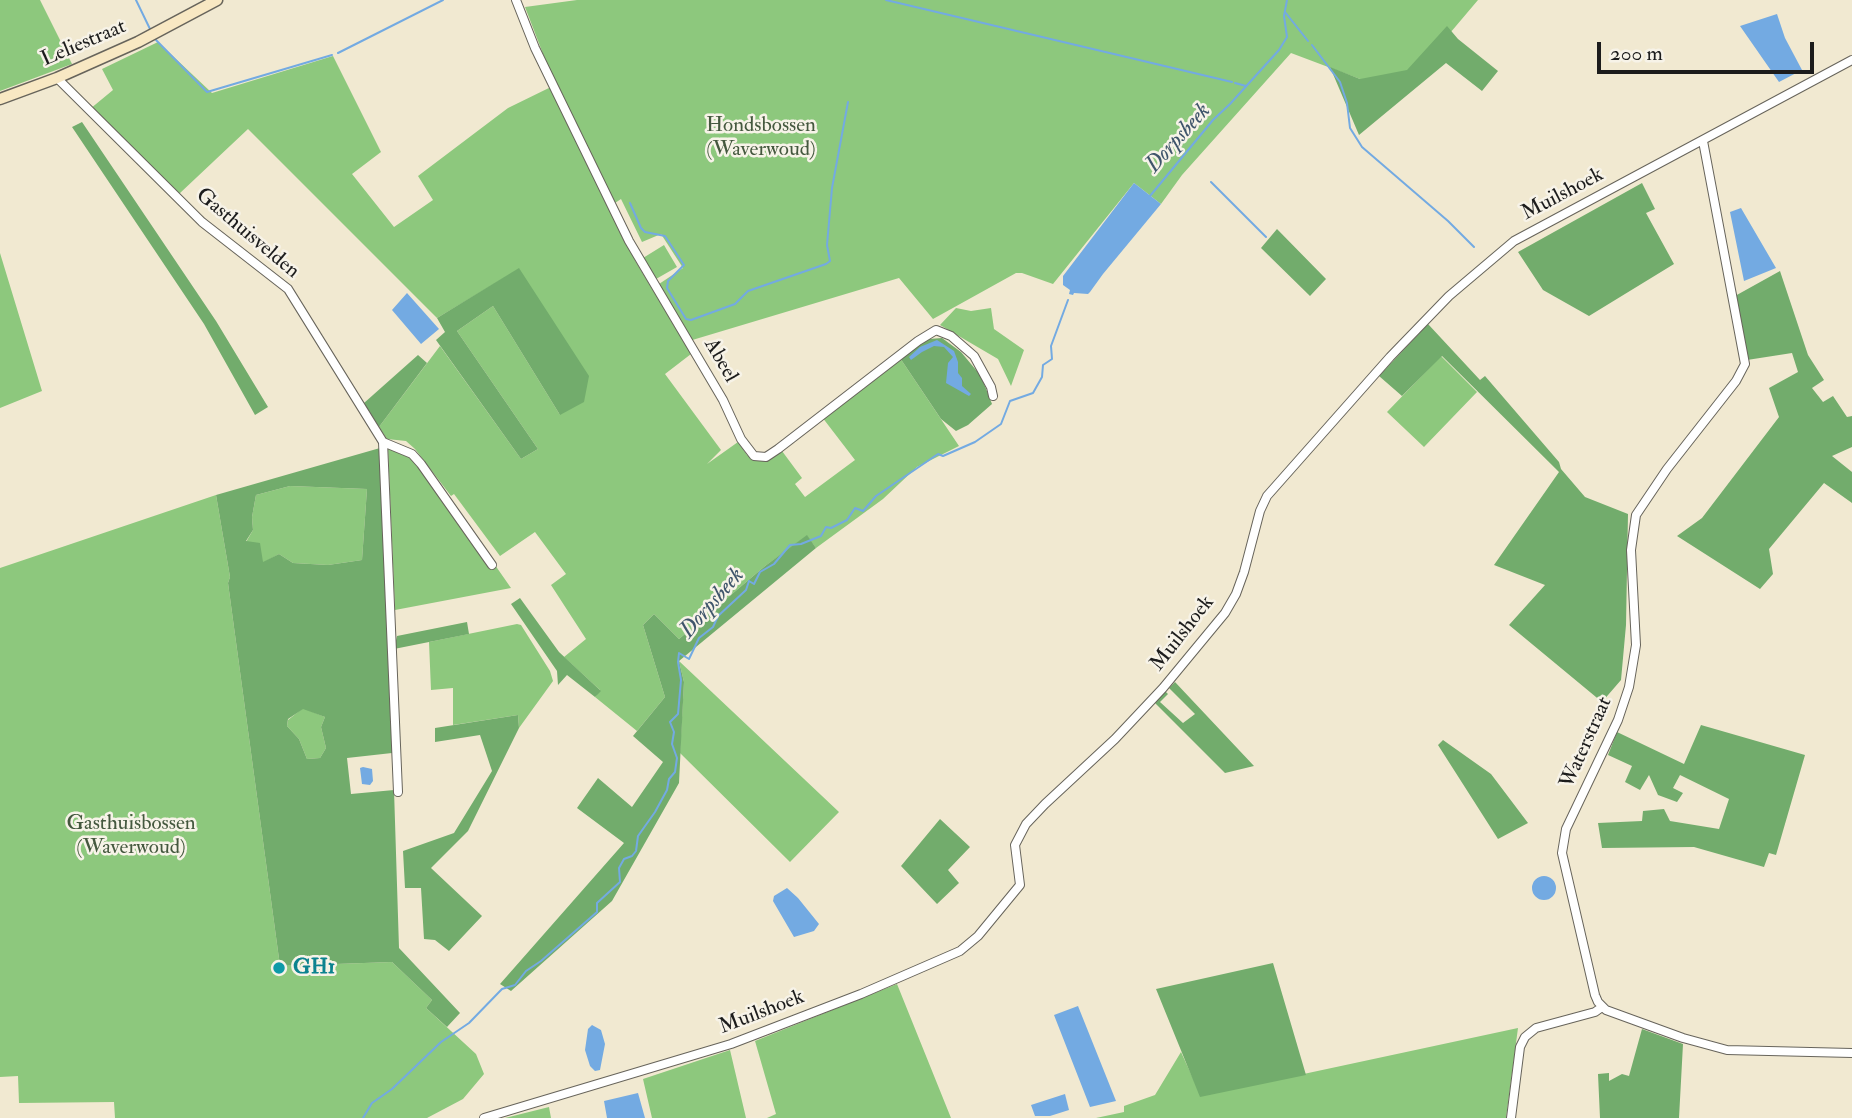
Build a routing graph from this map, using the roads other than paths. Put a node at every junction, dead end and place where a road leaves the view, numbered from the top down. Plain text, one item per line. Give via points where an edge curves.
1 (217, 0) edge
2 (516, 0) edge
3 (1852, 60) edge
4 (57, 78) junction
5 (0, 99) edge
6 (1703, 141) junction
7 (993, 396) dead end
8 (383, 442) junction
9 (492, 565) dead end
10 (398, 792) dead end
11 (1602, 1007) junction
12 (1852, 1054) edge
13 (484, 1118) edge
14 (1511, 1118) edge

1 - 4 street, Leliestraat
2 - 7 street, Abeel via 629,241 754,456 766,457 778,449 934,330 951,336 974,356
3 - 6 street, Muilshoek
4 - 5 street, Leliestraat
4 - 8 street, Gasthuisvelden via 202,222 288,289
6 - 11 street, Waterstraat via 1745,364 1642,503 1633,525 1636,645 1629,687 1566,830 1562,853 1595,995
6 - 13 street, Muilshoek via 1514,241 1405,341 1267,496 1236,594 1211,631 1115,739 1026,824 1015,845 1020,885 960,951 731,1044
8 - 9 street via 412,454 421,464
8 - 10 street, Gasthuisvelden
11 - 12 street via 1727,1050
11 - 14 street via 1536,1028 1525,1037

